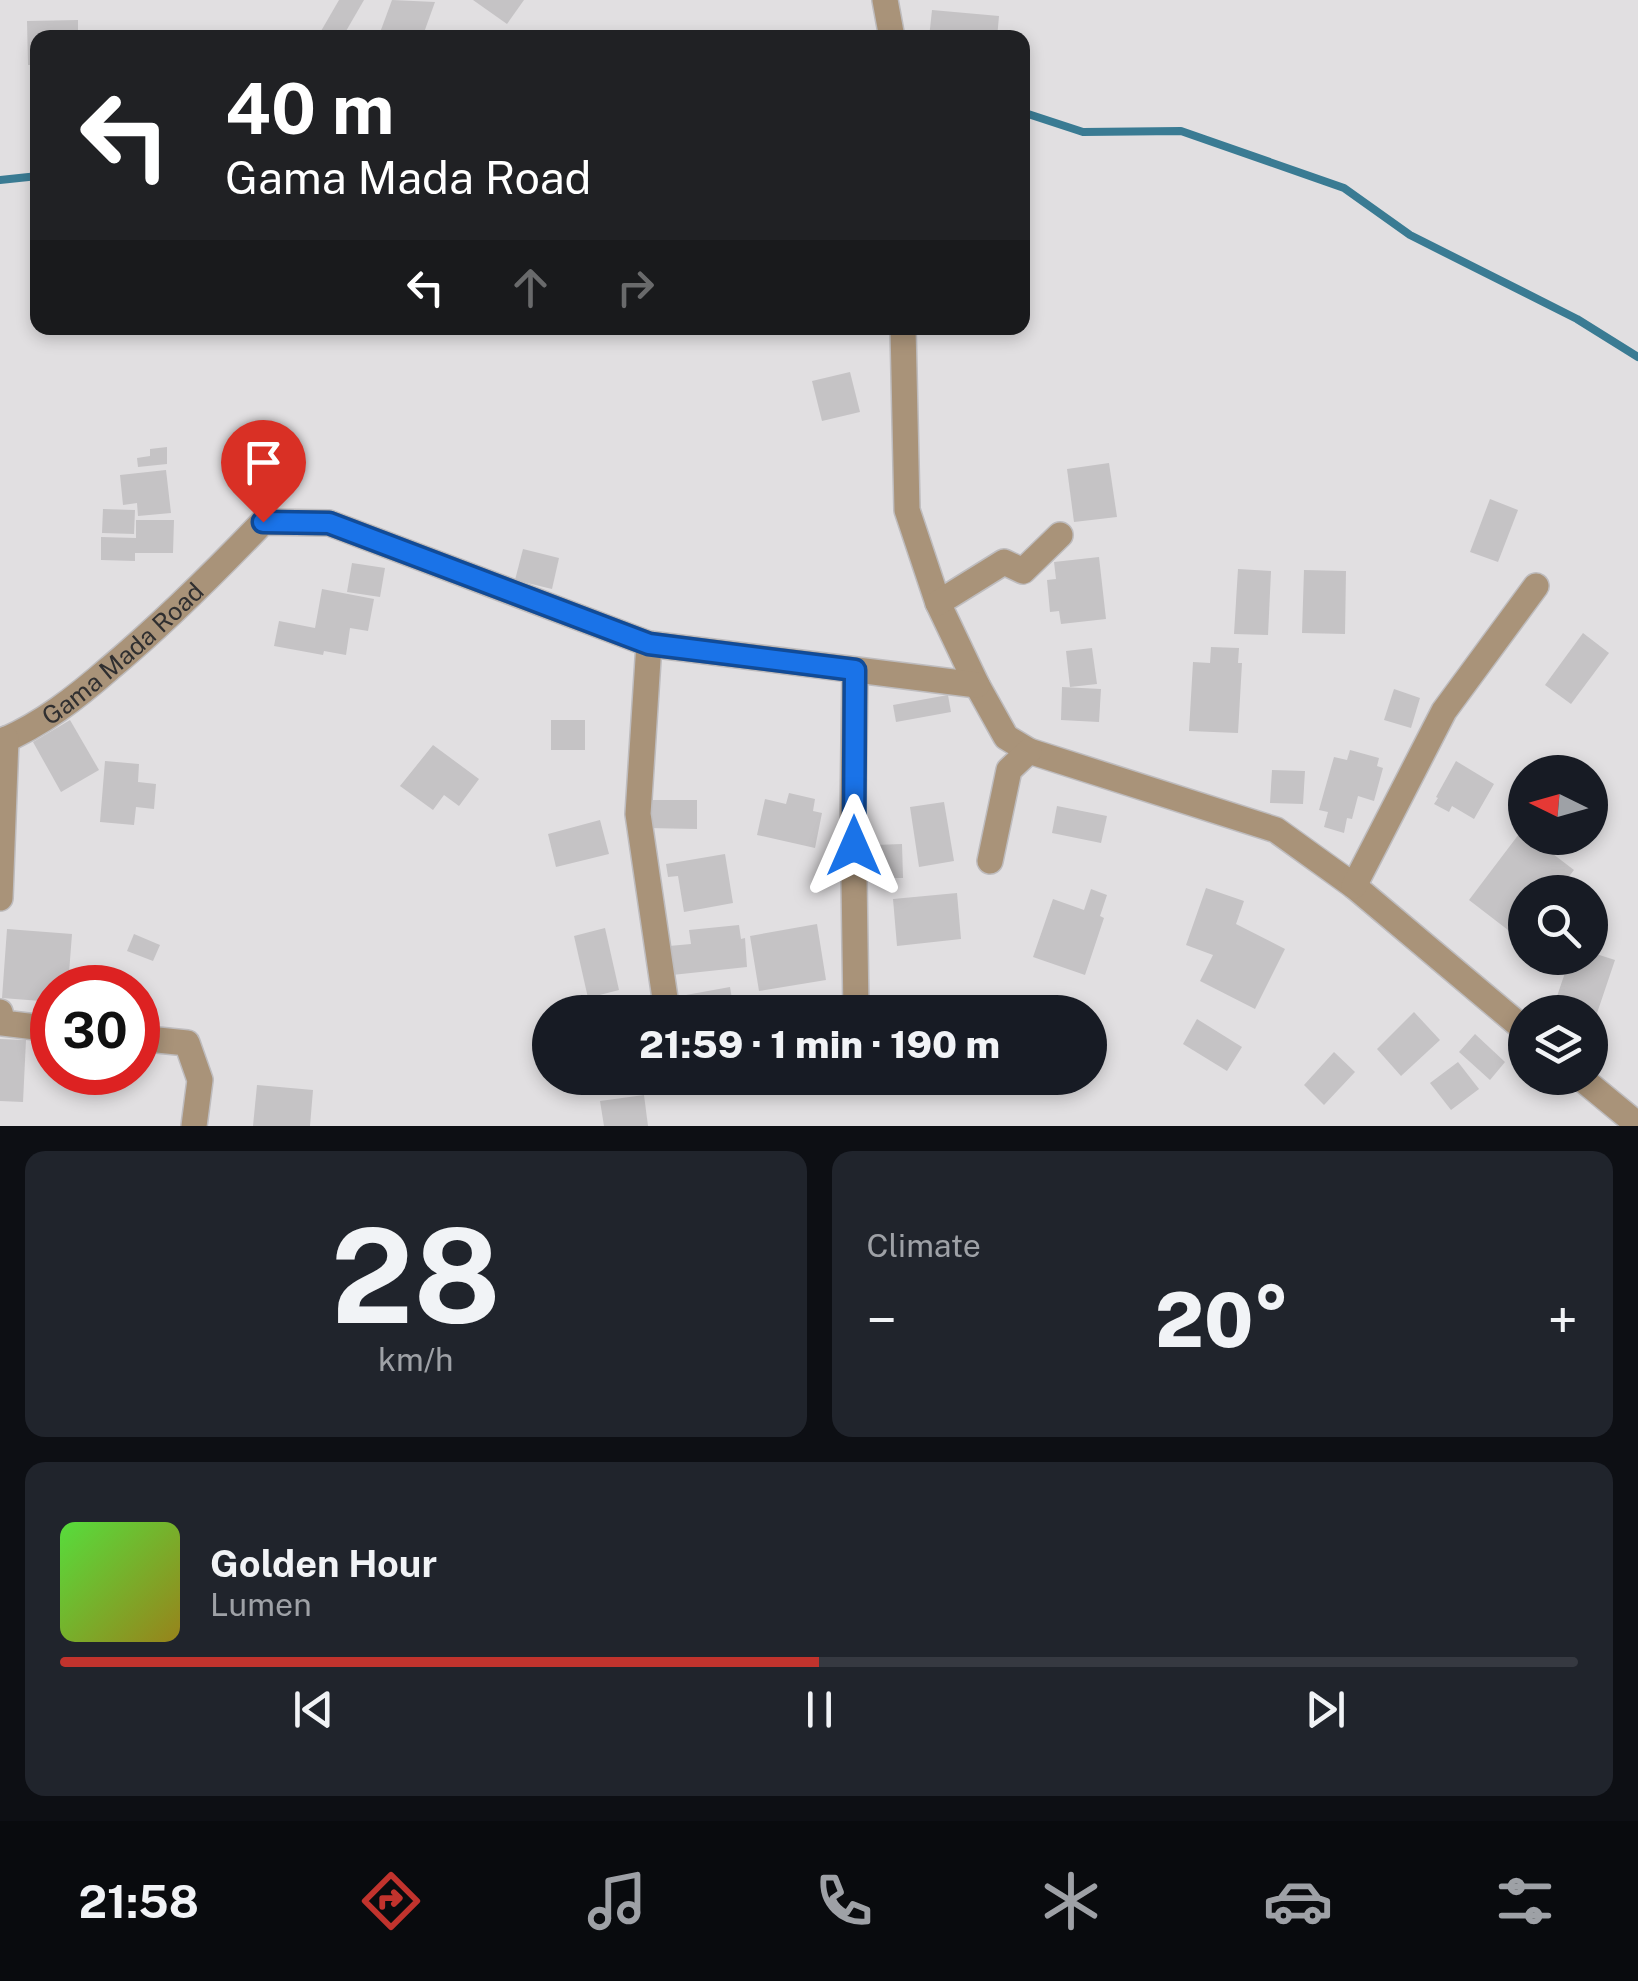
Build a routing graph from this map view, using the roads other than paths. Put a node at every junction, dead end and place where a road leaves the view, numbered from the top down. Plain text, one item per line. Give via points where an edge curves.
1 (885, 0) edge
2 (892, 30) edge
3 (903, 335) edge
4 (1060, 535) dead end
5 (1536, 586) dead end
6 (938, 603) junction
7 (649, 644) junction
8 (855, 670) junction
9 (976, 685) junction
10 (3, 740) edge
11 (1029, 752) junction
12 (990, 861) dead end
13 (1354, 886) junction
14 (0, 898) edge
15 (665, 995) edge
16 (856, 995) edge
17 (0, 1012) edge
18 (1508, 1016) edge
19 (30, 1026) edge
20 (160, 1040) edge
21 (1601, 1095) edge
22 (1631, 1123) edge
23 (194, 1126) edge

1 - 2 street
3 - 6 street via 907,510
4 - 6 street via 1023,572 1004,562
5 - 13 street via 1444,711
6 - 9 street
7 - 8 street, Gama Mada Road
7 - 10 street, Gama Mada Road via 329,523 263,522 134,649 68,704
7 - 15 street via 638,814
8 - 9 street, Gama Mada Road
8 - 16 street
9 - 11 street via 1006,737
10 - 14 street
11 - 12 street via 1009,770
11 - 13 street via 1276,830
13 - 18 street
17 - 19 street via 3,1023
20 - 23 street via 187,1043 200,1080
21 - 22 street

